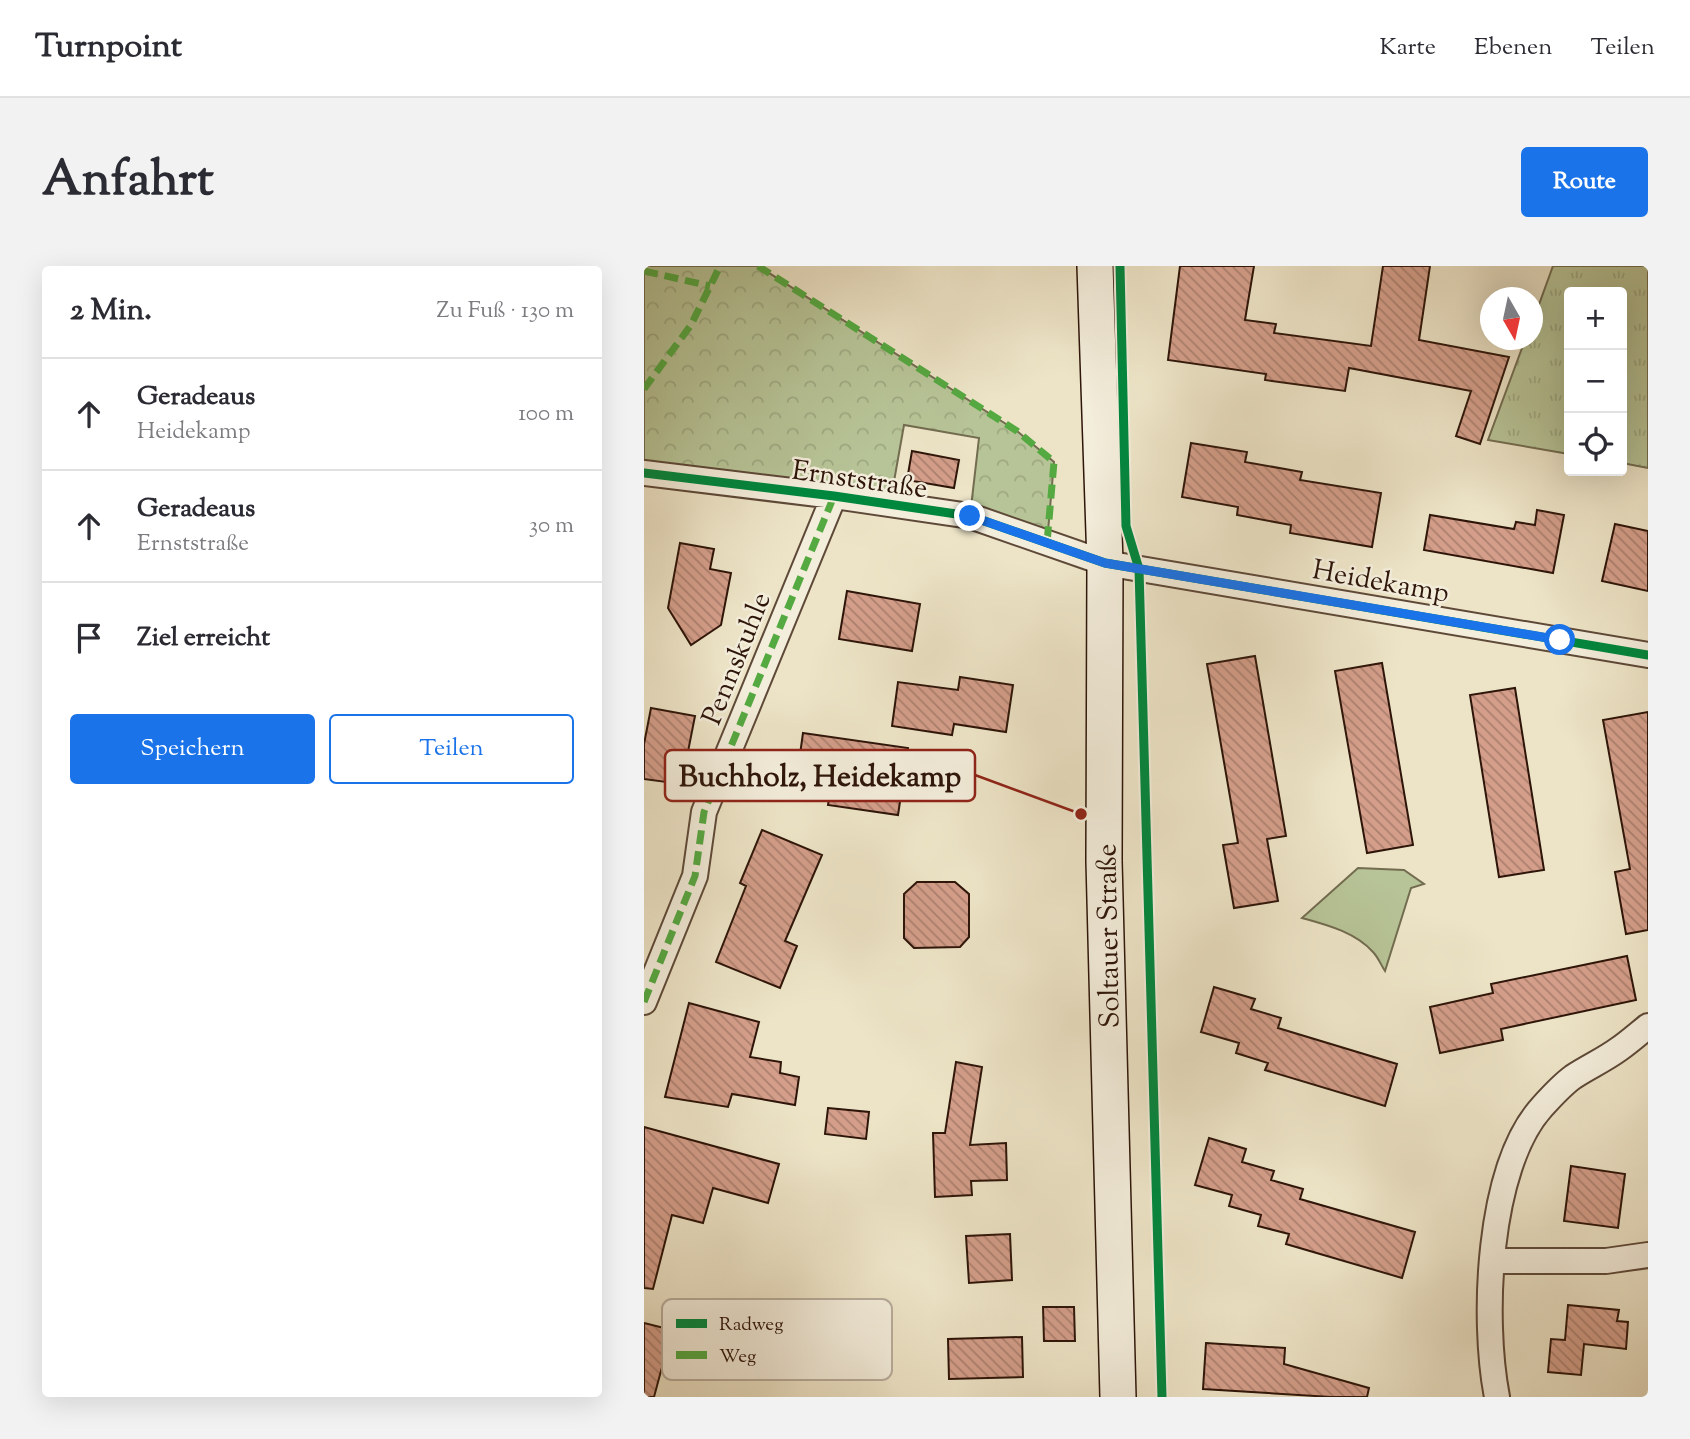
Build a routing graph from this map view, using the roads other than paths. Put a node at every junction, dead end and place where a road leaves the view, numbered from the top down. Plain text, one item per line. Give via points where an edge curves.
1 (1095, 266) edge
2 (644, 473) edge
3 (834, 496) junction
4 (1105, 563) junction
5 (1648, 655) edge
6 (644, 1002) edge
7 (1648, 1026) edge
8 (1648, 1255) edge
9 (1492, 1261) junction
10 (1118, 1397) edge
11 (1497, 1397) edge

1 - 4 main road, Soltauer Straße
2 - 3 street, Ernststraße
3 - 4 street, Ernststraße via 970,516
3 - 6 street, Pennskuhle via 704,812 695,876
4 - 5 street, Heidekamp
4 - 10 main road, Soltauer Straße via 1104,861
7 - 9 street via 1570,1079 1540,1109 1507,1174
8 - 9 street via 1606,1261
9 - 11 street via 1490,1327

